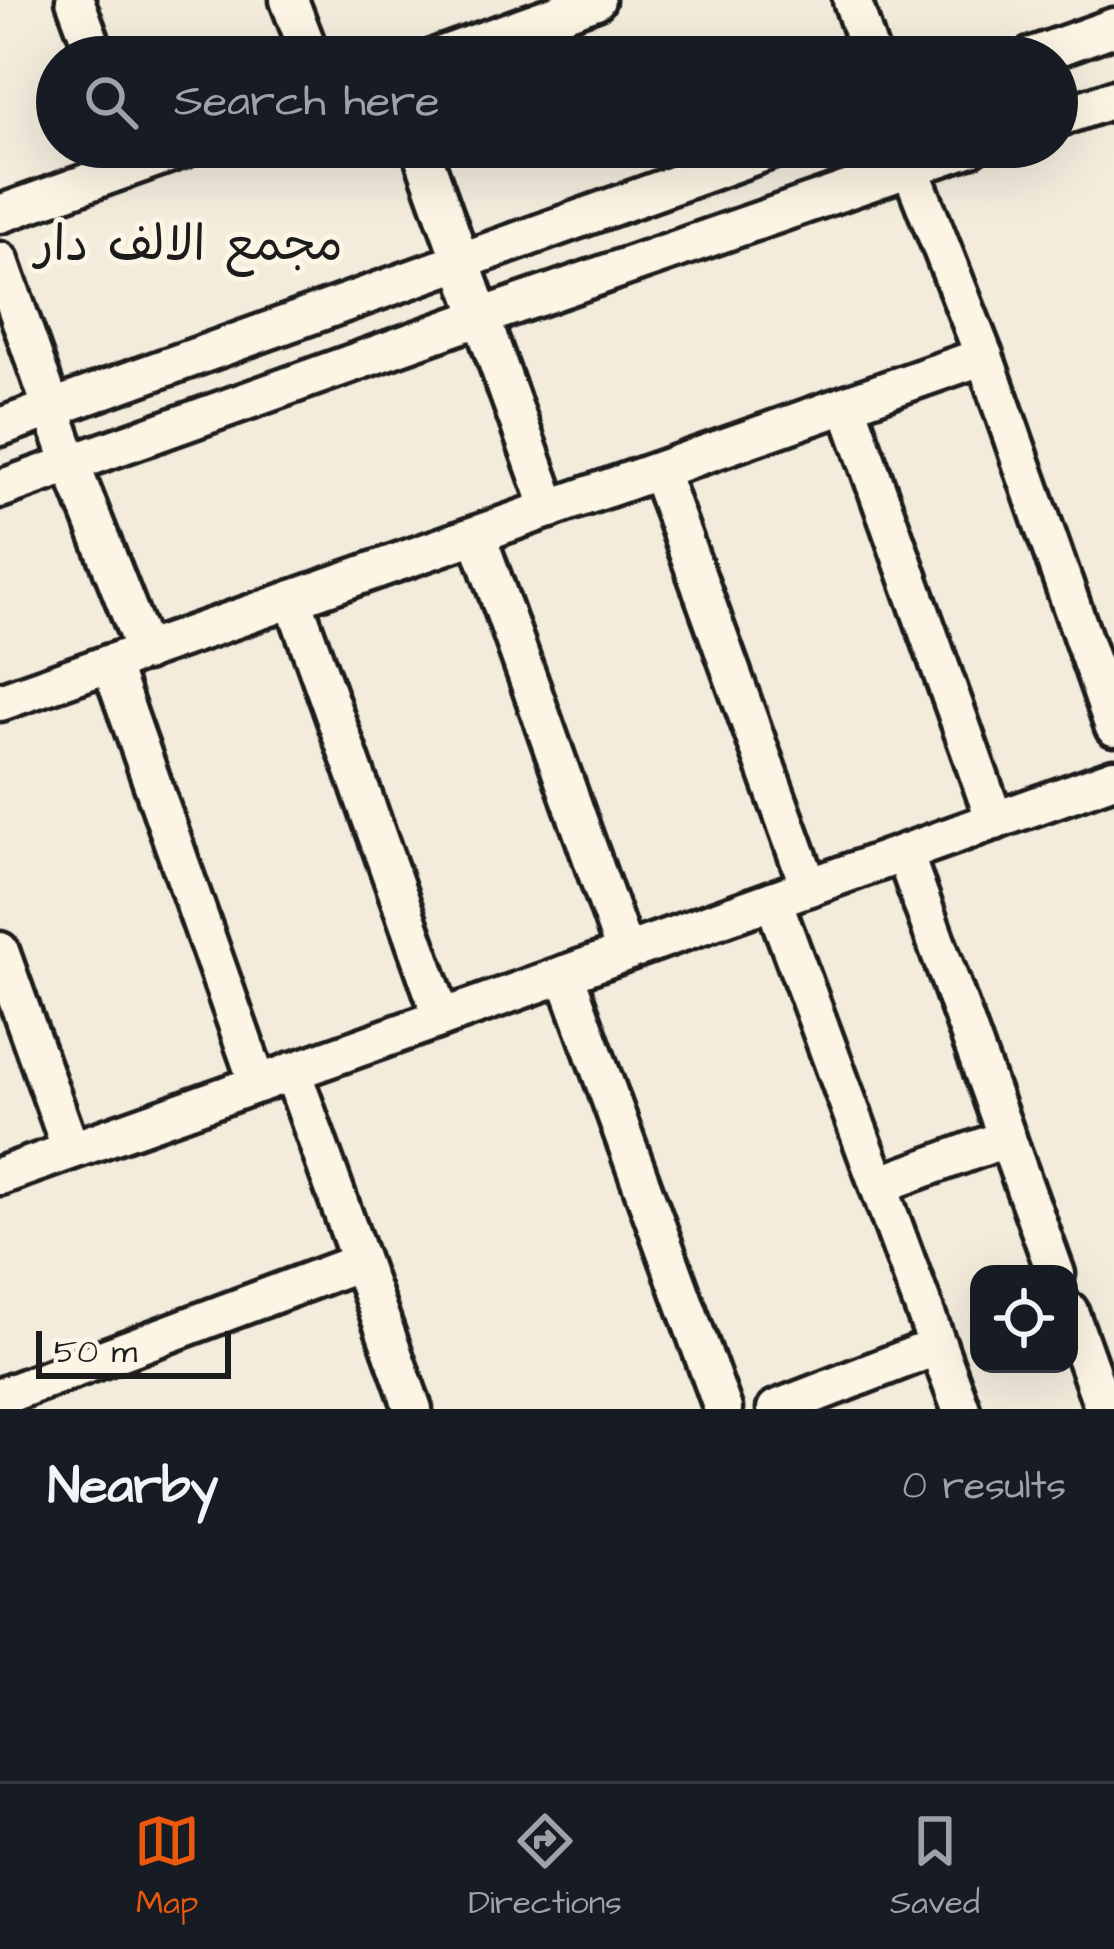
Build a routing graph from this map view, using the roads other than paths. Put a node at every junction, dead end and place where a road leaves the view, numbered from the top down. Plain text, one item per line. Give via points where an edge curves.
1 (75, 0) edge
2 (289, 0) edge
3 (596, 0) edge
4 (852, 0) edge
5 (502, 16) edge
6 (1114, 27) edge
7 (88, 36) edge
8 (303, 36) edge
9 (470, 36) edge
10 (864, 36) edge
11 (1078, 40) edge
12 (1114, 99) edge
13 (1078, 111) edge
14 (104, 168) edge
15 (428, 168) edge
16 (720, 168) edge
17 (877, 168) edge
18 (910, 168) edge
19 (0, 214) edge
20 (0, 261) edge
21 (461, 261) junction
22 (481, 317) junction
23 (985, 356) junction
24 (847, 405) junction
25 (51, 408) junction
26 (0, 427) edge
27 (71, 464) junction
28 (659, 471) junction
29 (0, 489) edge
30 (550, 509) junction
31 (477, 535) junction
32 (292, 599) junction
33 (128, 657) junction
34 (0, 702) edge
35 (1114, 727) edge
36 (1114, 778) edge
37 (995, 820) junction
38 (904, 853) junction
39 (809, 887) junction
40 (773, 900) junction
41 (0, 951) edge
42 (626, 952) junction
43 (565, 974) junction
44 (442, 1018) junction
45 (275, 1078) junction
46 (1007, 1138) junction
47 (71, 1150) junction
48 (0, 1176) edge
49 (878, 1185) junction
50 (360, 1262) junction
51 (1053, 1265) edge
52 (1078, 1336) edge
53 (938, 1346) junction
54 (0, 1397) edge
55 (412, 1409) edge
56 (724, 1409) edge
57 (776, 1409) edge
58 (962, 1409) edge
59 (1104, 1409) edge

1 - 7 street
2 - 8 street
3 - 5 street
4 - 10 street
5 - 9 street
6 - 11 street
12 - 13 street
14 - 19 street
15 - 21 street
16 - 21 street
17 - 22 street
18 - 23 street
20 - 25 street
21 - 22 street
21 - 25 street
22 - 27 street
22 - 30 street
23 - 24 street
23 - 35 street
24 - 28 street
24 - 37 street
25 - 26 street
25 - 27 street
27 - 29 street
27 - 33 street
28 - 30 street
28 - 39 street
30 - 31 street
31 - 32 street
31 - 42 street
32 - 33 street
32 - 44 street
33 - 34 street
33 - 45 street
36 - 37 street
37 - 38 street
38 - 39 street
38 - 46 street
39 - 40 street
40 - 42 street
40 - 49 street
41 - 47 street
42 - 43 street
43 - 44 street
43 - 56 street
44 - 45 street
45 - 47 street
45 - 50 street
46 - 49 street
46 - 51 street
47 - 48 street
49 - 53 street
50 - 54 street
50 - 55 street
52 - 59 street
53 - 57 street
53 - 58 street

